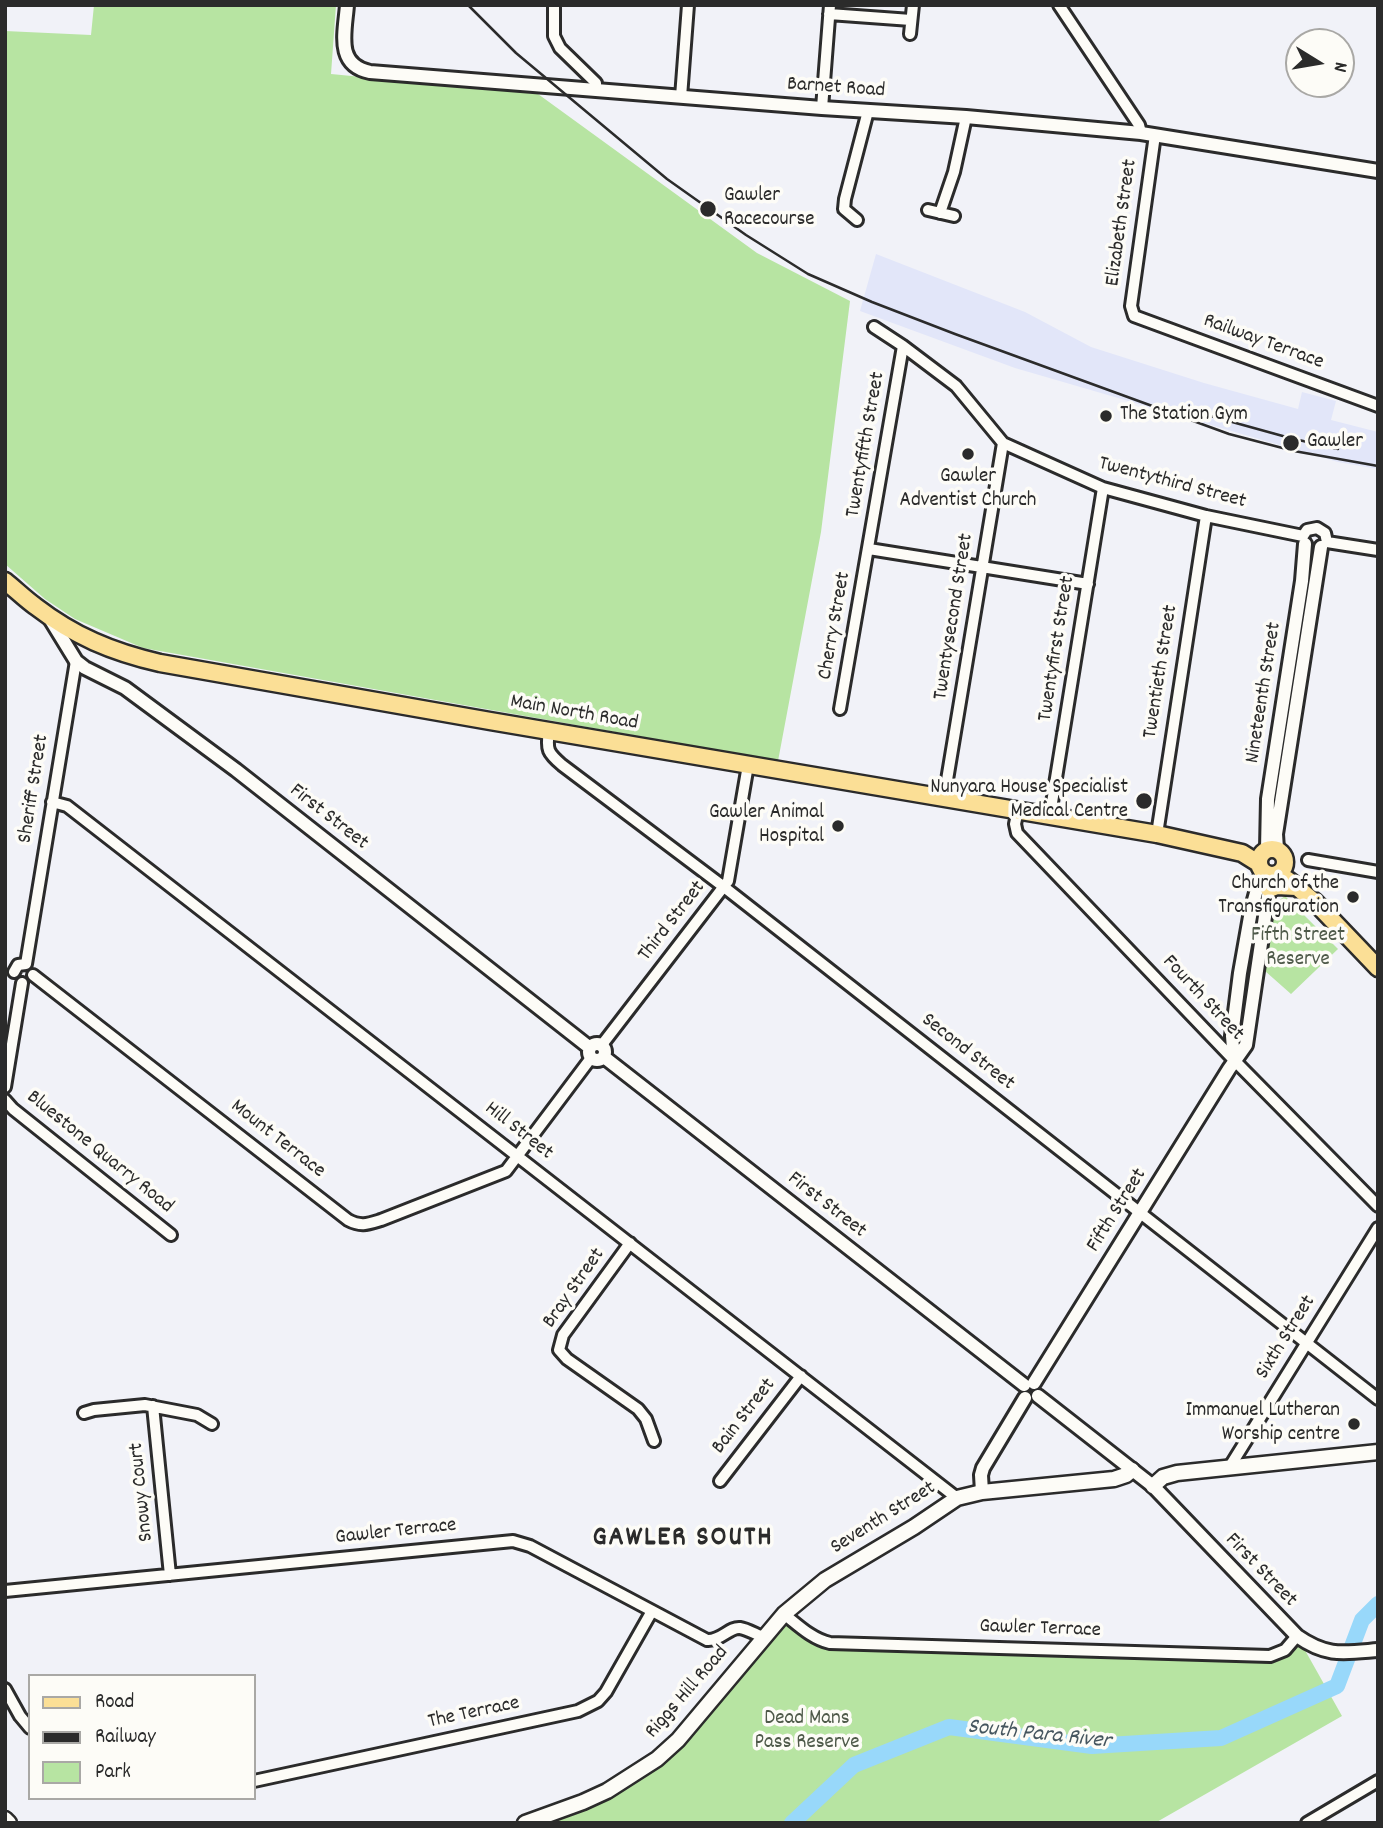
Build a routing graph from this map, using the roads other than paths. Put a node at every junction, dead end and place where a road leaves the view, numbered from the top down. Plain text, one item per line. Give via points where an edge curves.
1 (347, 5) edge
2 (554, 5) edge
3 (688, 5) edge
4 (913, 5) edge
5 (1059, 5) edge
6 (830, 9) edge
7 (911, 20) junction
8 (910, 34) dead end
9 (596, 90) junction
10 (681, 97) junction
11 (822, 108) junction
12 (868, 111) junction
13 (966, 117) junction
14 (1141, 132) junction
15 (1155, 135) junction
16 (1378, 171) edge
17 (928, 210) dead end
18 (940, 213) junction
19 (954, 216) dead end
20 (857, 220) dead end
21 (1134, 316) joint
22 (874, 327) dead end
23 (903, 346) junction
24 (1378, 406) edge
25 (1003, 443) junction
26 (1103, 488) junction
27 (1206, 516) junction
28 (1304, 540) junction
29 (1324, 544) junction
30 (869, 549) junction
31 (1378, 550) edge
32 (982, 567) junction
33 (5, 581) edge
34 (1088, 584) junction
35 (49, 616) junction
36 (75, 661) junction
37 (840, 709) dead end
38 (549, 731) junction
39 (748, 765) junction
40 (944, 798) junction
41 (52, 802) junction
42 (1018, 810) junction
43 (1050, 815) junction
44 (1157, 834) junction
45 (1308, 860) dead end
46 (1270, 865) junction
47 (1378, 872) edge
48 (724, 887) junction
49 (1315, 902) junction
50 (26, 964) junction
51 (1378, 968) edge
52 (9, 972) edge
53 (33, 975) junction
54 (22, 983) junction
55 (597, 1052) junction
56 (1234, 1060) junction
57 (5, 1087) edge
58 (5, 1100) edge
59 (519, 1156) junction
60 (1378, 1206) edge
61 (1140, 1213) junction
62 (1378, 1228) edge
63 (171, 1235) dead end
64 (630, 1244) junction
65 (1307, 1343) junction
66 (801, 1376) junction
67 (1030, 1391) junction
68 (1378, 1399) edge
69 (153, 1406) junction
70 (84, 1413) dead end
71 (212, 1424) dead end
72 (654, 1441) dead end
73 (1378, 1452) edge
74 (1229, 1468) junction
75 (1132, 1470) junction
76 (720, 1481) dead end
77 (1153, 1486) junction
78 (982, 1492) junction
79 (957, 1498) junction
80 (170, 1575) junction
81 (5, 1591) edge
82 (652, 1611) junction
83 (784, 1614) junction
84 (1297, 1636) junction
85 (763, 1637) junction
86 (1378, 1650) edge
87 (5, 1689) edge
88 (28, 1726) edge
89 (256, 1781) edge
90 (1378, 1781) edge
91 (5, 1819) edge
92 (9, 1823) edge
93 (525, 1823) edge
94 (1307, 1823) edge

1 - 9 street, Barnet Road via 346,55 363,71
2 - 9 street via 554,36 560,48 596,83
3 - 10 street
4 - 7 street
5 - 14 street
6 - 7 street
6 - 11 street
7 - 8 street
9 - 10 street, Barnet Road
10 - 11 street, Barnet Road
11 - 12 street, Barnet Road
12 - 13 street, Barnet Road
12 - 20 street via 839,210
13 - 14 street, Barnet Road
13 - 18 street
14 - 15 street, Barnet Road
15 - 16 street, Barnet Road
15 - 21 street, Elizabeth Street via 1131,306
17 - 18 street
18 - 19 street
21 - 24 street, Railway Terrace
22 - 23 street, Twentythird Street
23 - 25 street, Twentythird Street via 956,386
23 - 30 street, Twentyfifth Street
25 - 26 street, Twentythird Street
25 - 32 street, Twentysecond Street
26 - 27 street, Twentythird Street
26 - 34 street, Twentyfirst Street
27 - 28 street, Twentythird Street
27 - 44 street, Twentieth Street
28 - 29 street via 1313,548
28 - 29 street via 1307,530 1317,528 1325,533
28 - 46 street, Nineteenth Street via 1268,799
29 - 31 street
29 - 46 street, Nineteenth Street
30 - 32 street
30 - 37 street, Cherry Street
32 - 34 street
32 - 40 street, Twentysecond Street
33 - 35 main road, Main North Road
34 - 43 street, Twentyfirst Street
35 - 36 street
35 - 38 main road, Main North Road via 97,644 160,663
36 - 41 street, Sheriff Street
36 - 55 street, First Street via 125,688 246,778
38 - 39 main road, Main North Road
38 - 48 street, Second Street via 552,757
39 - 40 main road, Main North Road
39 - 48 street, Third Street
40 - 42 main road, Main North Road
41 - 50 street, Sheriff Street
41 - 59 street, Hill Street via 68,806
42 - 43 main road, Main North Road
42 - 56 street, Fourth Street via 1017,832
43 - 44 main road, Main North Road
44 - 46 main road, Main North Road via 1241,845
45 - 47 street
46 - 49 main road via 1306,888
46 - 49 main road, Main North Road via 1277,886 1296,887
46 - 56 street via 1251,911 1232,1036
46 - 56 street, Fifth Street via 1245,1045
48 - 55 street, Third Street
48 - 61 street, Second Street
49 - 51 main road
50 - 52 street
50 - 53 street
52 - 54 street
53 - 54 street
53 - 59 street, Mount Terrace via 358,1225 382,1220 506,1171
54 - 57 street
55 - 59 street, Third Street
55 - 67 street, First Street
56 - 60 street, Fourth Street
56 - 61 street, Fifth Street
58 - 63 street, Bluestone Quarry Road
59 - 64 street, Hill Street
61 - 65 street, Second Street
61 - 67 street, Fifth Street
62 - 65 street, Sixth Street
64 - 66 street, Hill Street
64 - 72 street, Bray Street via 563,1335 559,1350 638,1409
65 - 68 street, Second Street
65 - 74 street, Sixth Street
66 - 76 street, Bain Street
66 - 79 street, Hill Street
67 - 75 street, First Street
67 - 78 street, Fifth Street via 983,1468
69 - 70 street
69 - 71 street via 197,1415
69 - 80 street, Snowy Court
73 - 74 main road
74 - 77 main road via 1177,1473
75 - 77 street, First Street
75 - 78 main road, Seventh Street via 1114,1479
77 - 84 street, First Street
78 - 79 main road, Seventh Street
79 - 83 main road, Seventh Street via 825,1580
80 - 81 street, Gawler Terrace
80 - 82 street, Gawler Terrace via 513,1541
82 - 85 street, Gawler Terrace via 707,1640 740,1628
82 - 89 street, The Terrace via 606,1692 579,1711
83 - 84 street, Gawler Terrace via 830,1643 1270,1656 1285,1650
83 - 85 main road, Seventh Street
84 - 86 street, First Street via 1331,1652
85 - 93 main road, Riggs Hill Road via 657,1759 607,1791
87 - 88 street
90 - 94 street
91 - 92 main road

